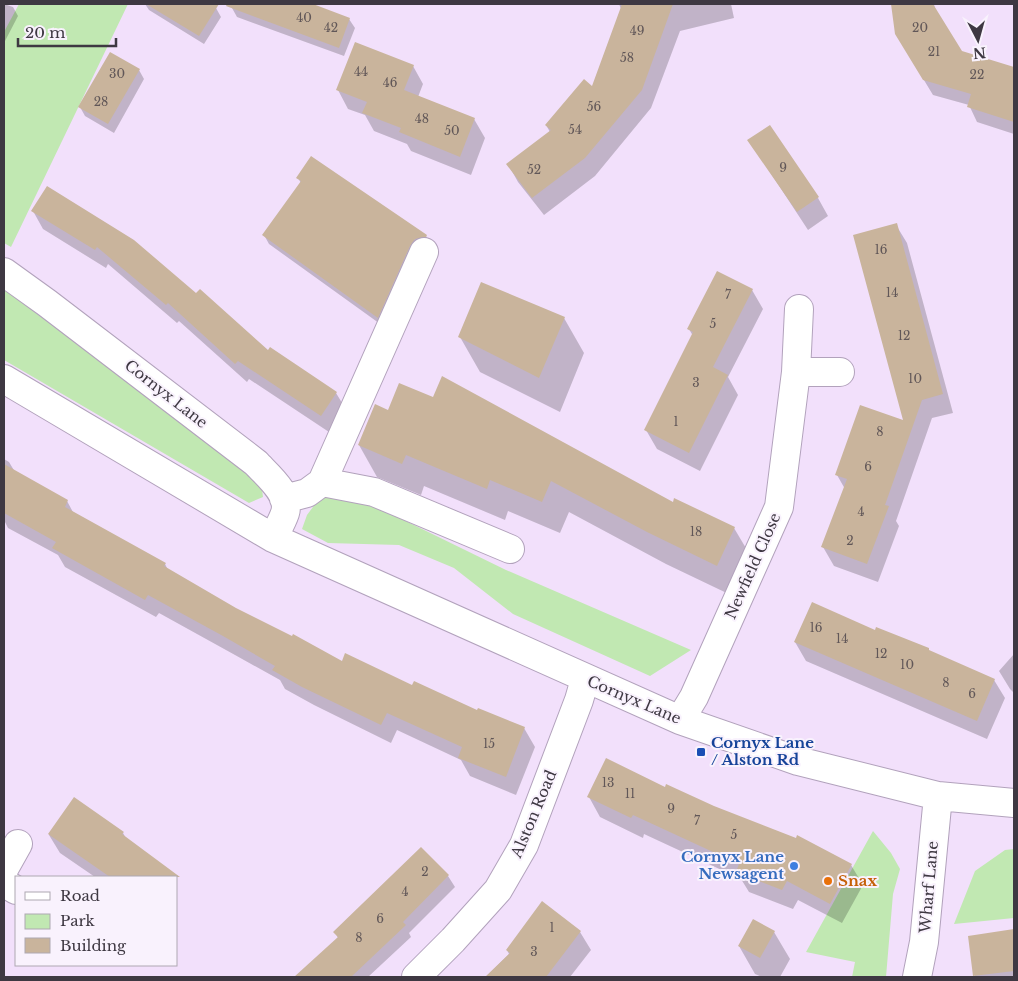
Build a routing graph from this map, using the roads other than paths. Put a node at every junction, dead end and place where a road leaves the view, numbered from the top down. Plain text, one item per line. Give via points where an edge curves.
1 (424, 252) dead end
2 (4, 272) edge
3 (799, 310) dead end
4 (796, 372) junction
5 (840, 372) dead end
6 (4, 380) edge
7 (322, 482) junction
8 (284, 499) junction
9 (272, 538) junction
10 (510, 549) dead end
11 (585, 679) junction
12 (680, 720) junction
13 (938, 796) junction
14 (1014, 803) edge
15 (18, 844) dead end
16 (4, 869) edge
17 (4, 883) edge
18 (15, 889) edge
19 (416, 977) edge
20 (917, 977) edge

1 - 7 street
2 - 8 street, Cornyx Lane via 256,463
3 - 4 street, Newfield Close
4 - 5 street
4 - 12 street, Newfield Close via 779,507 694,697
6 - 9 street, Cornyx Lane
7 - 8 street via 307,493
7 - 10 street via 374,492
8 - 9 street via 286,512
9 - 11 street, Cornyx Lane
11 - 12 street, Cornyx Lane
11 - 19 street, Alston Road via 580,700 520,853 498,890
12 - 13 street, Cornyx Lane via 798,761
13 - 14 street, Cornyx Lane
13 - 20 street, Wharf Lane via 924,942
15 - 16 street
17 - 18 street

